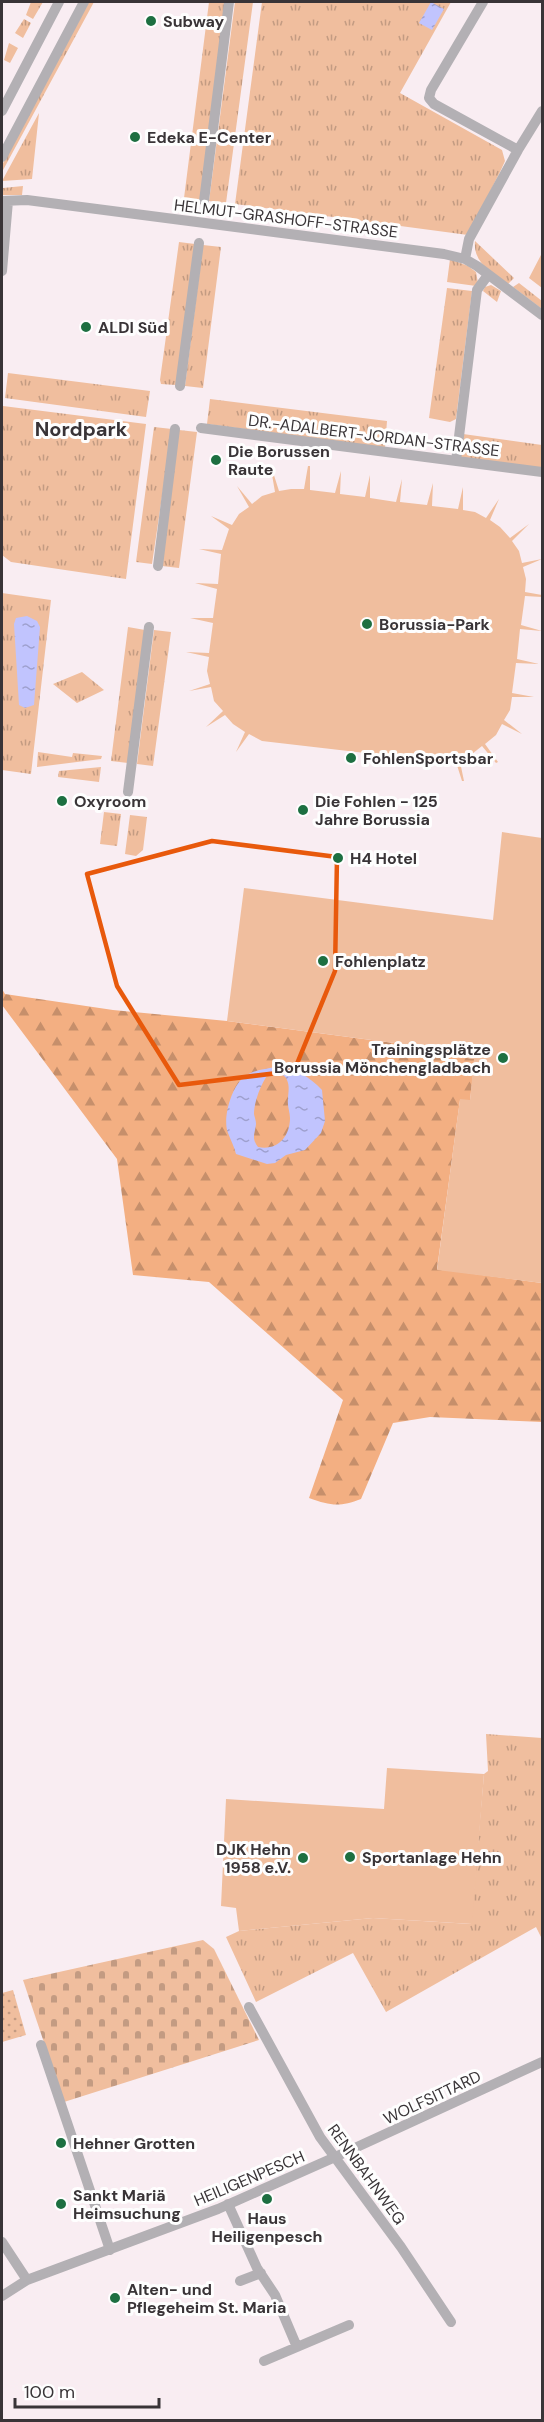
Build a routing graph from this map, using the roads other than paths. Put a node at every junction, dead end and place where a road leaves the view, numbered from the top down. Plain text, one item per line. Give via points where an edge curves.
1 (59, 2) edge
2 (84, 2) edge
3 (229, 2) edge
4 (483, 2) edge
5 (2, 111) edge
6 (543, 111) edge
7 (518, 150) junction
8 (2, 157) edge
9 (4, 200) edge
10 (204, 201) dead end
11 (199, 243) dead end
12 (465, 259) junction
13 (2, 271) edge
14 (488, 275) junction
15 (543, 315) edge
16 (180, 386) dead end
17 (201, 428) dead end
18 (176, 429) dead end
19 (456, 461) junction
20 (543, 472) edge
21 (158, 566) dead end
22 (149, 627) dead end
23 (128, 792) dead end
24 (249, 2007) dead end
25 (41, 2045) dead end
26 (543, 2062) edge
27 (333, 2158) junction
28 (228, 2204) junction
29 (2, 2242) edge
30 (110, 2250) junction
31 (261, 2273) junction
32 (27, 2280) junction
33 (240, 2281) dead end
34 (2, 2296) edge
35 (451, 2322) dead end
36 (349, 2325) dead end
37 (297, 2346) junction
38 (264, 2361) dead end

1 - 5 street
2 - 8 street
3 - 10 street
4 - 7 street via 429,98
6 - 7 street
7 - 12 street via 469,239
9 - 12 street, HELMUT-GRASHOFF-STRASSE via 220,224
9 - 13 street
11 - 16 street
12 - 14 street, HELMUT-GRASHOFF-STRASSE
14 - 15 street, HELMUT-GRASHOFF-STRASSE
14 - 19 street via 477,290
17 - 19 street, DR.-ADALBERT-JORDAN-STRASSE
18 - 21 street
19 - 20 street, DR.-ADALBERT-JORDAN-STRASSE
22 - 23 street
24 - 27 street, RENNBAHNWEG
25 - 30 street
26 - 27 street, WOLFSITTARD
27 - 28 street, HEILIGENPESCH
27 - 35 street, RENNBAHNWEG via 375,2211
28 - 30 street, HEILIGENPESCH
28 - 31 street
29 - 32 street
30 - 32 street, HEILIGENPESCH
31 - 33 street
31 - 37 street
32 - 34 street, HEILIGENPESCH
36 - 37 street
37 - 38 street

